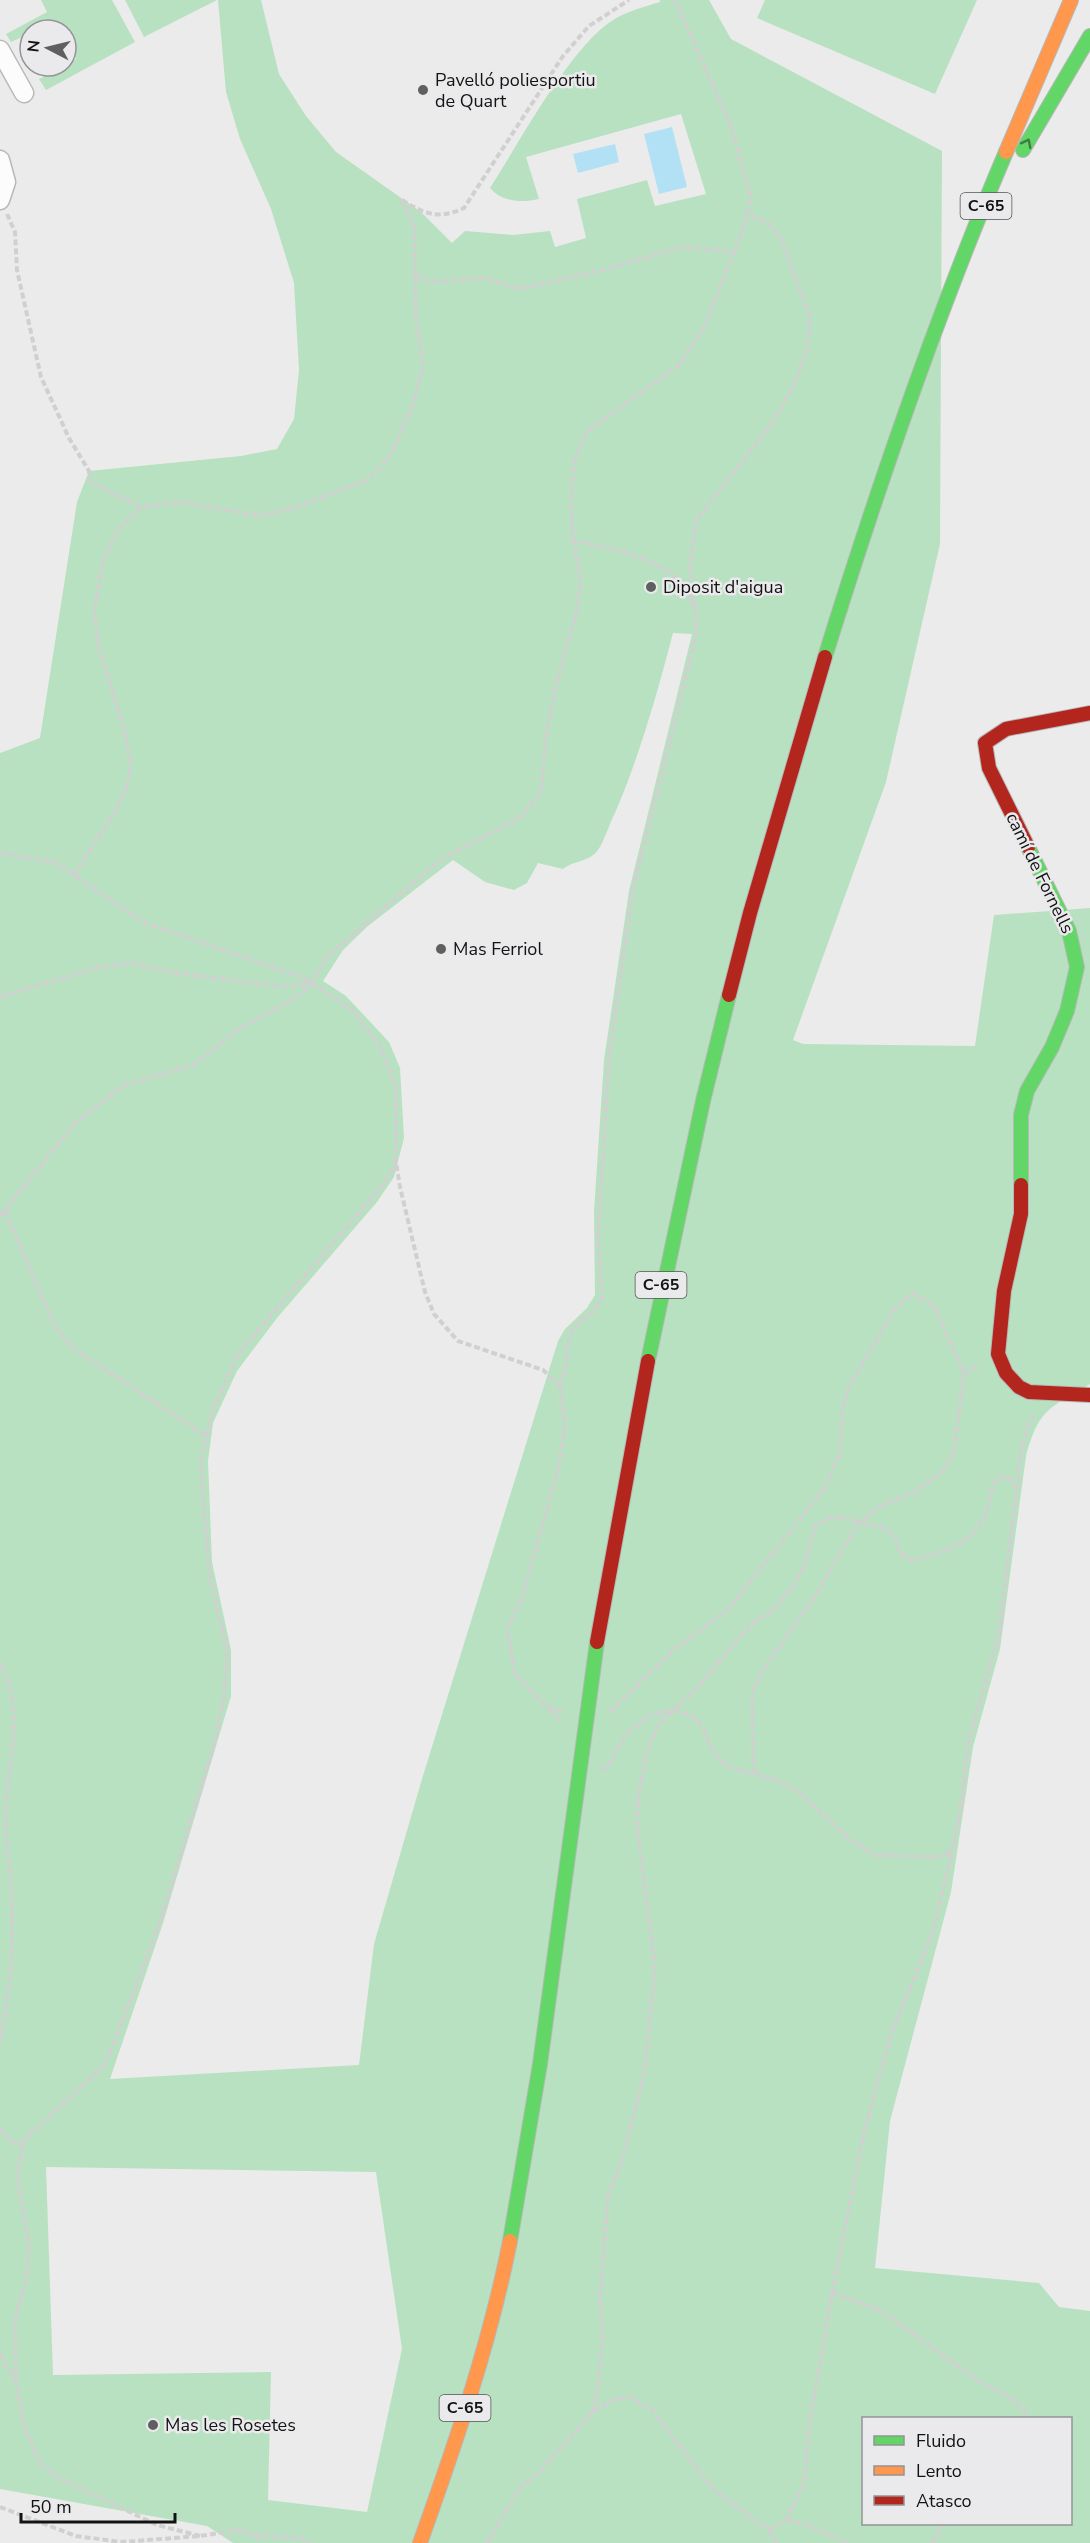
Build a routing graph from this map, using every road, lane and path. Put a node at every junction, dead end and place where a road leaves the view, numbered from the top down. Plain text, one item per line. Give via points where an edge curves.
1 (629, 0) edge
2 (675, 0) edge
3 (1071, 0) edge
4 (1042, 30) dead end
5 (1090, 36) edge
6 (0, 50) edge
7 (1033, 85) junction
8 (24, 93) dead end
9 (1, 162) edge
10 (1017, 166) dead end
11 (0, 200) edge
12 (747, 214) junction
13 (734, 252) junction
14 (416, 276) junction
15 (964, 295) dead end
16 (938, 326) junction
17 (142, 507) junction
18 (573, 540) junction
19 (695, 610) junction
20 (1090, 713) edge
21 (0, 853) edge
22 (74, 875) junction
23 (311, 983) junction
24 (0, 998) edge
25 (396, 1162) junction
26 (5, 1211) junction
27 (0, 1216) edge
28 (560, 1386) junction
29 (1047, 1393) junction
30 (1090, 1395) edge
31 (206, 1436) junction
32 (1018, 1488) junction
33 (858, 1523) junction
34 (0, 1663) edge
35 (674, 1711) junction
36 (585, 1718) junction
37 (599, 1771) dead end
38 (754, 1774) junction
39 (952, 1852) junction
40 (0, 2043) edge
41 (0, 2129) edge
42 (23, 2145) junction
43 (832, 2293) junction
44 (0, 2354) edge
45 (16, 2382) junction
46 (593, 2412) junction
47 (1025, 2417) edge
48 (0, 2507) edge
49 (786, 2520) junction
50 (943, 2525) edge
51 (770, 2530) junction
52 (255, 2535) junction
53 (200, 2536) junction
54 (260, 2543) edge
55 (311, 2543) edge
56 (420, 2543) edge
57 (487, 2543) edge
58 (777, 2543) edge
59 (848, 2543) edge
60 (933, 2543) edge

1 - 14 path via 590,26 563,56 464,208 449,215 421,212 401,200 414,224
2 - 12 path via 730,123 752,197
3 - 7 main road, C-65
4 - 7 main road
10 -> 5 main road via 1025,144
6 - 8 street
7 - 16 main road, C-65
9 - 11 street via 6,182
11 - 17 path via 15,232 17,270 41,377 50,398 89,471 90,482
12 - 13 path
12 - 19 path via 769,224 782,241 810,317 807,350 794,385 769,428 696,520 690,566
13 - 14 path via 683,247 519,289 485,278 432,282
13 - 18 path via 704,328 678,366 586,432 574,463 570,502
14 - 17 path via 416,319 423,365 413,405 393,450 365,481 261,516 180,502
15 - 16 main road
16 - 36 main road, C-65 via 844,595 779,812 708,1075 664,1265
17 - 22 path via 119,528 103,561 94,612 99,647 125,733 130,765 126,788
18 - 19 path via 630,554 672,573
18 - 23 path via 581,579 577,610 553,699 541,792 521,816 440,860 327,957
19 - 28 path via 696,636 633,889 609,1058 598,1236 602,1299 569,1335
20 - 29 main road, camí de Fornells via 1002,728 985,743 993,777 1069,931 1077,967 1067,1011 1027,1091 1021,1115 1021,1214 1004,1292 998,1354 1006,1373 1019,1387
21 - 22 path via 56,863
22 - 23 path via 145,922
23 - 24 path via 282,987 176,973 133,963 97,968
23 - 25 path via 351,1009 380,1046 396,1088
23 - 26 path via 298,996 237,1030 194,1065 124,1085 76,1122
25 - 28 path via 425,1292 434,1314 458,1341 543,1370
25 - 31 path via 385,1182 238,1354
26 - 27 path
26 - 31 path via 53,1323 71,1347
28 - 36 path via 565,1426 560,1466 522,1598 507,1628 514,1674 547,1707
29 - 30 main road, camí de Fornells
29 - 32 path via 1029,1422 1021,1450
31 - 42 path via 201,1459 209,1572 227,1651 224,1696 213,1748 159,1925 102,2068
32 - 33 path via 1007,1477 999,1477 977,1529 958,1545 913,1561 900,1553 896,1539 887,1529
32 - 39 path via 999,1634 968,1743
33 - 35 path via 839,1517 815,1526 805,1564 792,1588 773,1610 752,1623
33 - 36 path via 879,1507 915,1492 945,1470 954,1452 964,1373 934,1306 912,1293 896,1309 848,1388 842,1412 840,1454 823,1490 728,1610 671,1652 603,1719
33 - 38 path via 816,1595 760,1674 752,1694
34 - 40 path via 14,1706 6,1813 12,1905 7,2008
35 - 37 path via 661,1711 640,1723 626,1736 606,1768
35 - 38 path via 691,1715 723,1764
35 - 46 path via 658,1725 650,1744 638,1799 637,1824 655,1969 644,2075 623,2157 608,2195 600,2301 603,2336
36 - 56 main road, C-65 via 540,2074 504,2271 450,2460
38 - 39 path via 798,1791 847,1837 874,1855 935,1857
39 - 43 path via 933,1932 891,2034 867,2122
41 - 42 path via 10,2142
42 - 45 path via 17,2175 28,2244 27,2274 15,2321
43 - 47 path via 880,2310 980,2382 1010,2397 1025,2411
43 - 49 path via 809,2426 804,2484
44 - 45 path
45 - 53 path via 24,2426 40,2463 57,2477 157,2524
46 - 51 path via 612,2400 630,2397 651,2409 715,2491
46 - 57 path via 520,2488
48 - 53 path via 76,2536 121,2542
49 - 51 path
49 - 59 path via 803,2523
50 - 60 path
51 - 58 path
52 - 53 path via 239,2530
52 - 54 path
52 - 55 path via 299,2538

